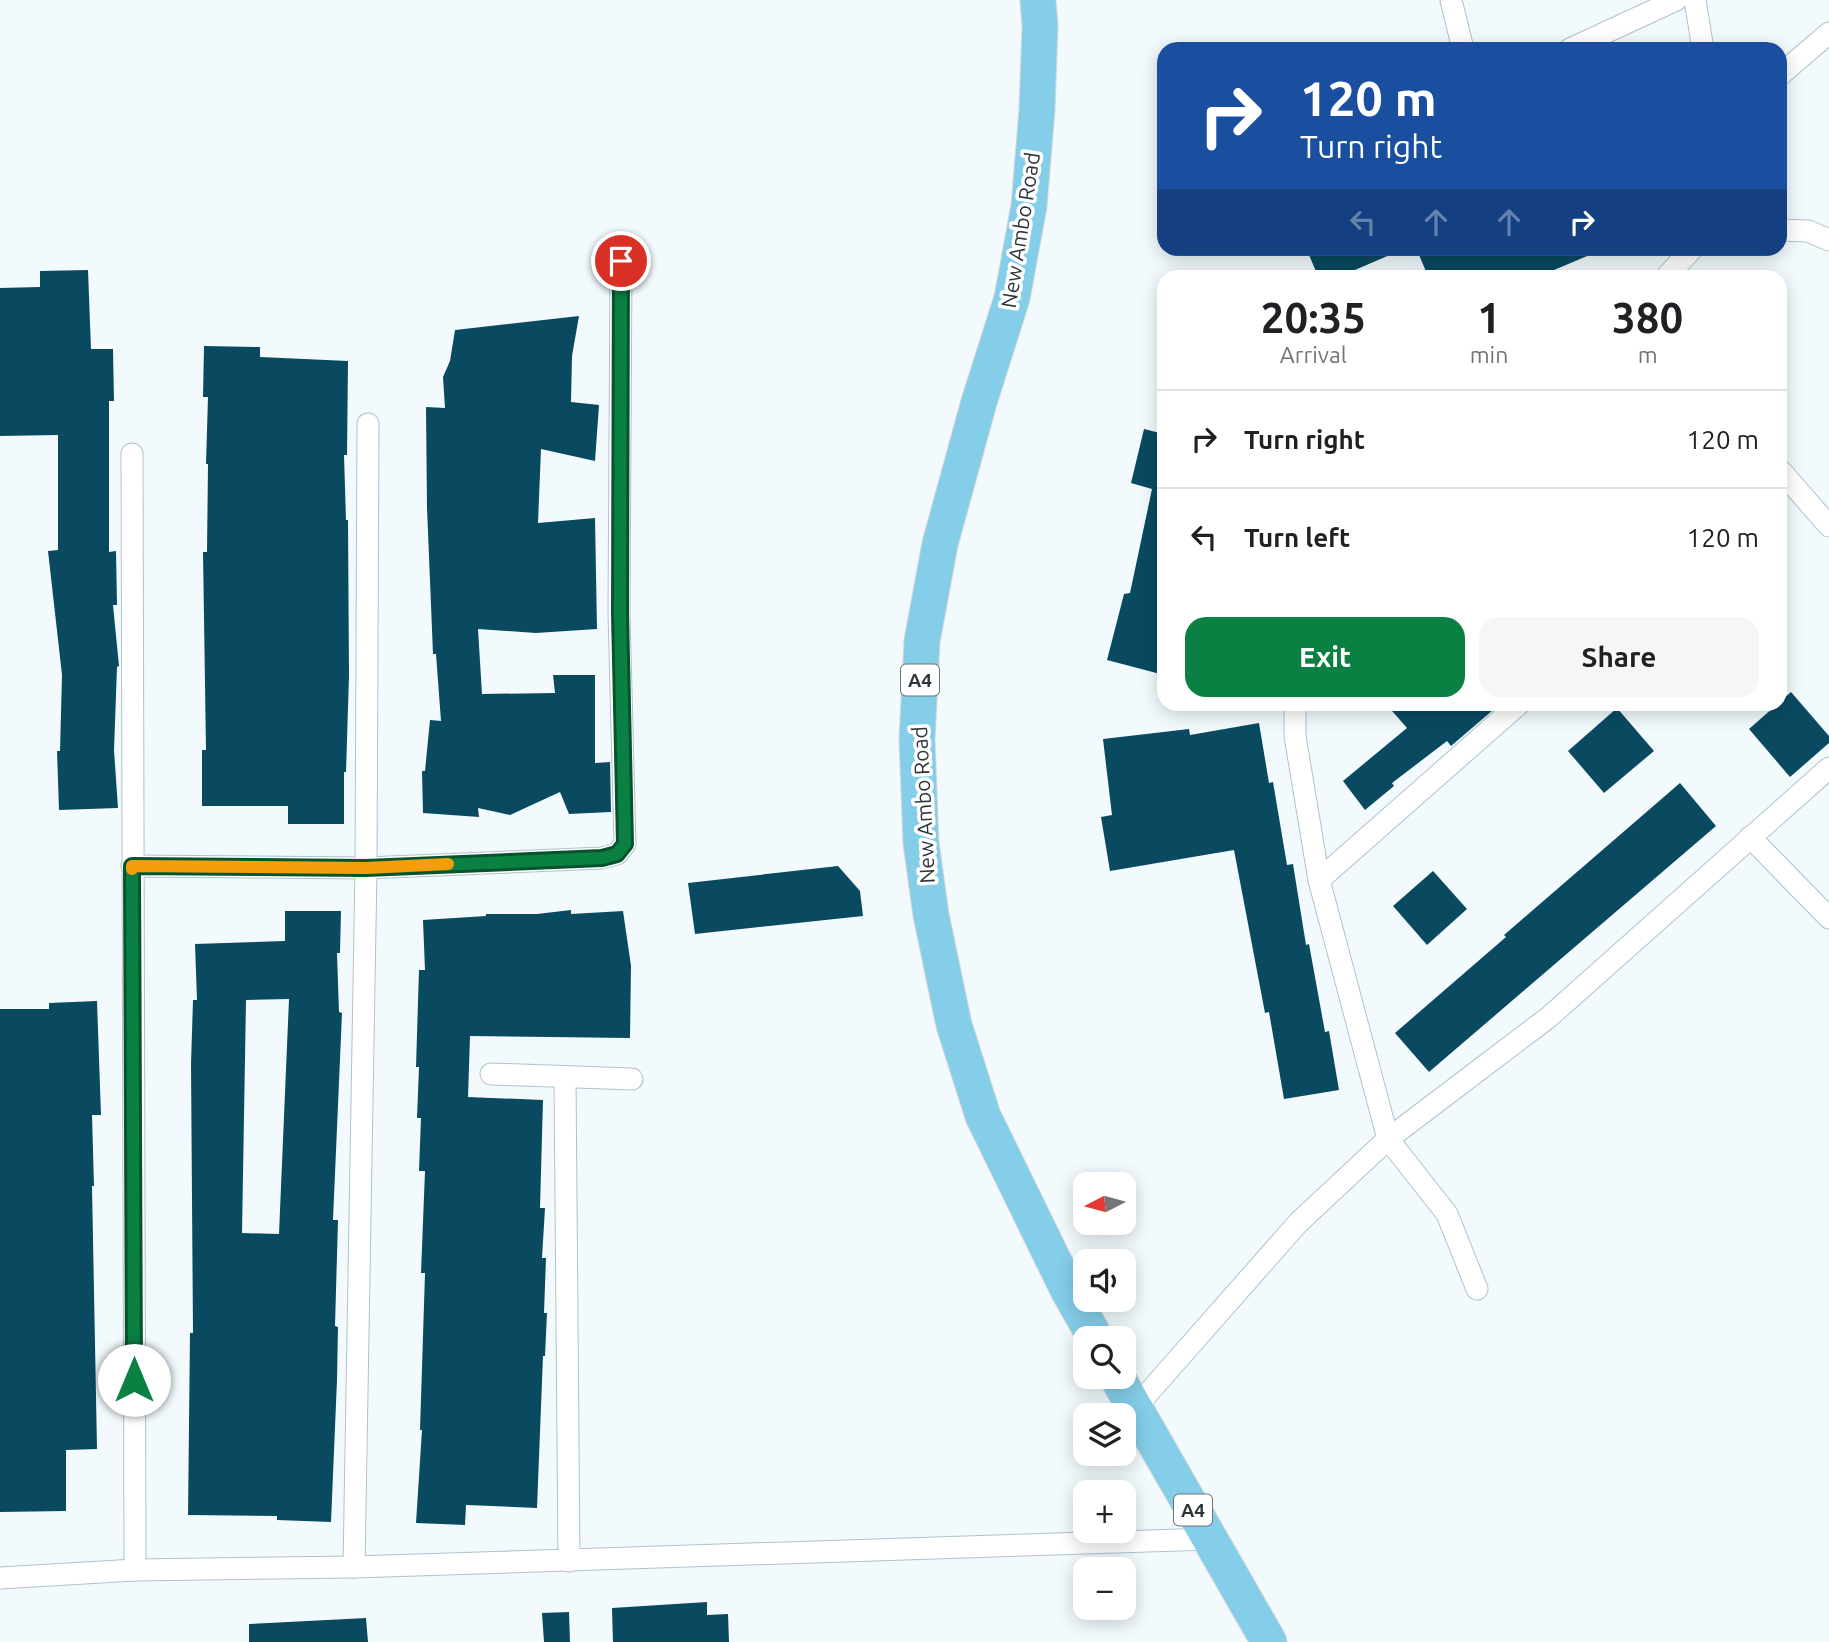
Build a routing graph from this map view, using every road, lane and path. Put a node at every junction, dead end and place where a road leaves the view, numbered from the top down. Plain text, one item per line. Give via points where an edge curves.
1 (1038, 0) edge
2 (1451, 0) edge
3 (1676, 0) edge
4 (1695, 0) edge
5 (1829, 33) edge
6 (1462, 42) edge
7 (1585, 42) edge
8 (1702, 42) edge
9 (1787, 69) edge
10 (1787, 230) edge
11 (1829, 240) edge
12 (1686, 256) edge
13 (621, 261) dead end
14 (1673, 270) edge
15 (368, 424) dead end
16 (132, 454) dead end
17 (1787, 478) edge
18 (1829, 526) edge
19 (1295, 711) edge
20 (1512, 711) edge
21 (1829, 768) edge
22 (1750, 837) junction
23 (132, 866) junction
24 (366, 868) junction
25 (1319, 880) junction
26 (1829, 919) edge
27 (491, 1074) dead end
28 (565, 1078) junction
29 (632, 1079) dead end
30 (1388, 1139) junction
31 (1477, 1289) dead end
32 (1089, 1326) edge
33 (1136, 1407) edge
34 (1136, 1410) edge
35 (1210, 1539) junction
36 (569, 1561) junction
37 (354, 1567) junction
38 (135, 1570) junction
39 (0, 1578) edge
40 (1269, 1642) edge

1 - 32 main road, New Ambo Road / A4 via 1037,110 1012,298 940,544 922,641 917,739 920,830 931,915 954,1025 984,1116
2 - 6 street
3 - 7 street
4 - 8 street
5 - 9 street
10 - 11 street via 1808,231
12 - 14 street
13 - 24 street via 625,844 617,854 602,858
15 - 24 street
16 - 23 street
17 - 18 street
19 - 25 street via 1295,736
20 - 25 street
21 - 22 street
22 - 26 street
22 - 30 street via 1549,1017
23 - 24 street
23 - 38 street
24 - 37 street
25 - 30 street
27 - 28 street
28 - 29 street
28 - 36 street
30 - 31 street via 1447,1214
30 - 33 street via 1298,1223
34 - 35 main road, A4
35 - 36 street
35 - 40 main road, A4
36 - 37 street
37 - 38 street
38 - 39 street

